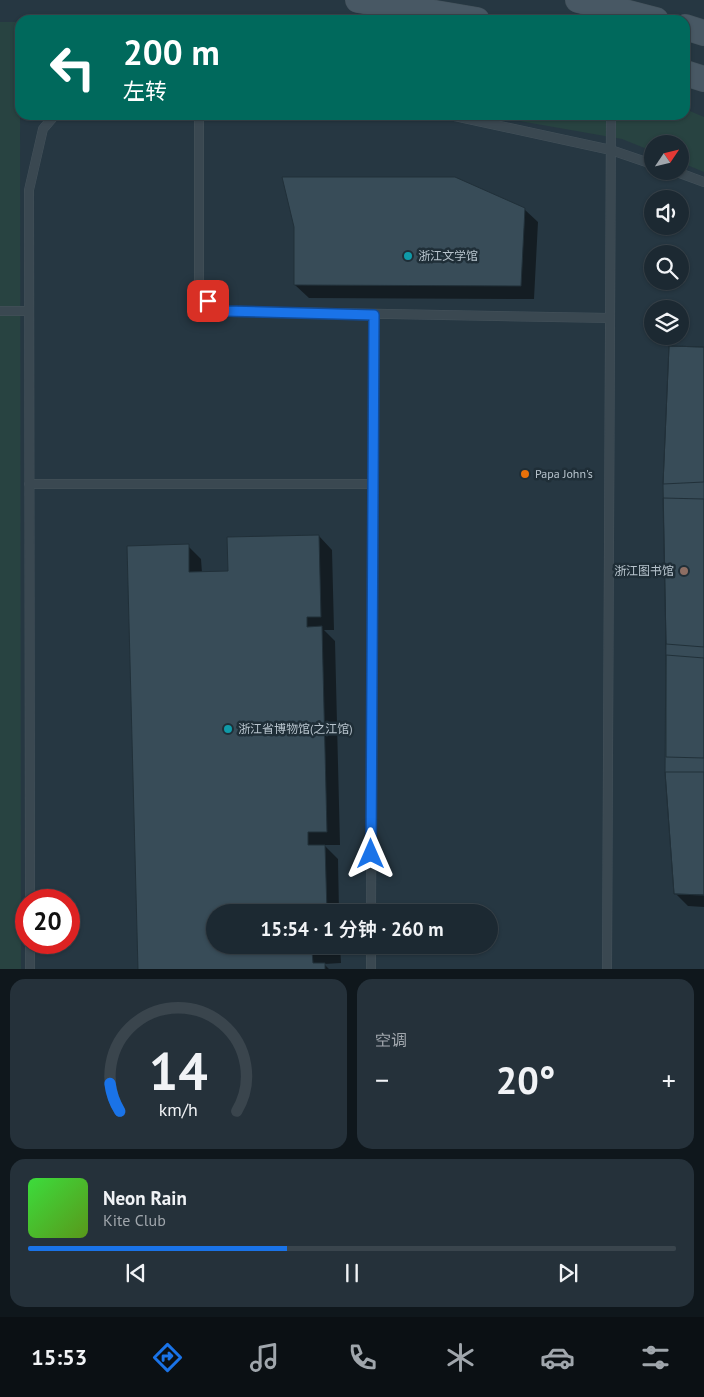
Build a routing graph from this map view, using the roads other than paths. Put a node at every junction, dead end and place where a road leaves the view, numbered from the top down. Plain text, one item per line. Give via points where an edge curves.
1 (358, 0) edge
2 (578, 0) edge
3 (447, 15) edge
4 (636, 15) edge
5 (690, 29) edge
6 (704, 33) edge
7 (690, 75) edge
8 (704, 79) edge
9 (51, 120) edge
10 (199, 120) edge
11 (473, 120) edge
12 (611, 120) edge
13 (611, 150) junction
14 (644, 161) edge
15 (689, 176) edge
16 (704, 182) edge
17 (0, 311) edge
18 (29, 311) junction
19 (374, 315) junction
20 (610, 318) junction
21 (29, 484) junction
22 (373, 484) junction
23 (30, 889) edge
24 (371, 904) edge
25 (30, 954) edge
26 (371, 954) edge
27 (30, 969) edge
28 (371, 969) edge
29 (607, 969) edge

1 - 3 main road
2 - 4 main road
5 - 6 main road
7 - 8 main road
9 - 18 lane via 43,129 28,190
10 - 19 lane via 198,272 199,286 208,301 225,311
11 - 13 lane
12 - 13 lane
13 - 14 lane
13 - 20 lane
15 - 16 lane
17 - 18 lane
18 - 21 lane
19 - 20 lane
19 - 22 lane
20 - 29 lane
21 - 22 lane
21 - 23 lane
22 - 24 lane
25 - 27 lane
26 - 28 lane

